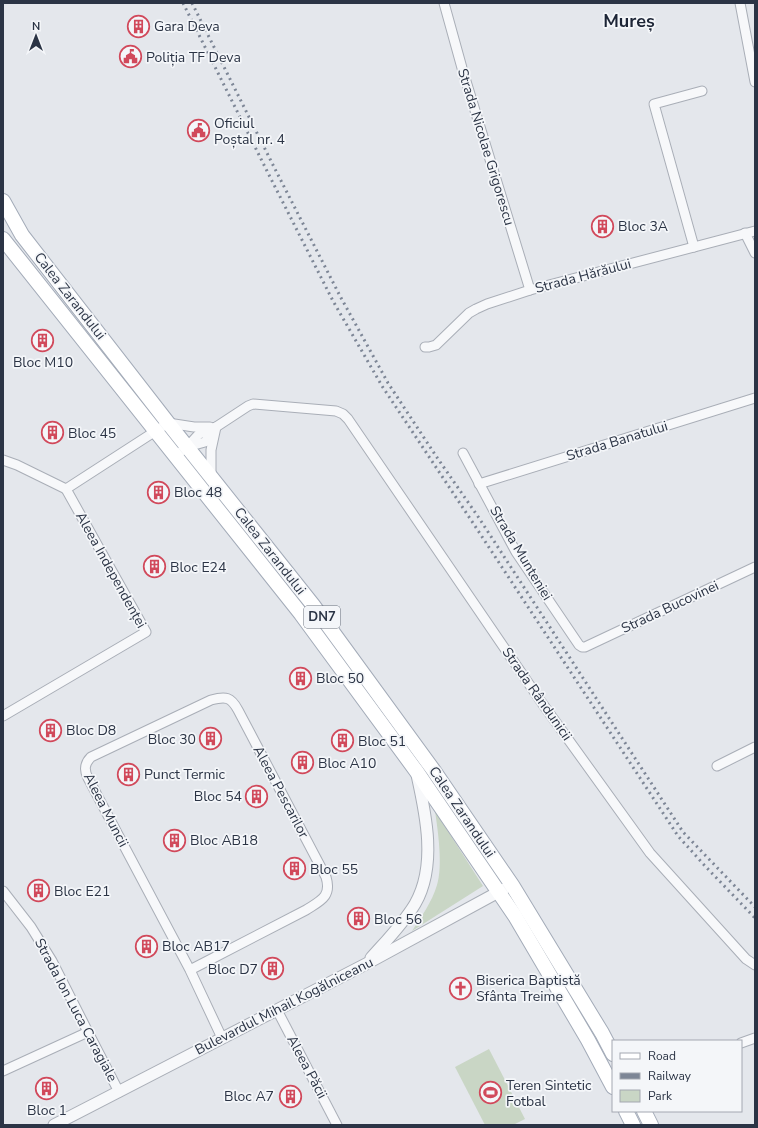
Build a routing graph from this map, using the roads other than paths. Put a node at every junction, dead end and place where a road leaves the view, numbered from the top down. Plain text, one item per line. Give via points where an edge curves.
1 (444, 3) edge
2 (740, 3) edge
3 (755, 82) edge
4 (702, 91) dead end
5 (3, 200) edge
6 (755, 231) edge
7 (745, 233) junction
8 (3, 239) edge
9 (694, 247) junction
10 (755, 254) edge
11 (530, 290) junction
12 (425, 347) dead end
13 (755, 398) edge
14 (168, 423) junction
15 (216, 427) junction
16 (155, 431) junction
17 (188, 447) junction
18 (463, 453) dead end
19 (175, 456) junction
20 (3, 460) edge
21 (211, 476) junction
22 (479, 484) junction
23 (66, 489) junction
24 (755, 567) edge
25 (586, 647) joint
26 (222, 697) joint
27 (3, 716) edge
28 (755, 747) edge
29 (717, 766) dead end
30 (417, 772) junction
31 (512, 885) junction
32 (3, 891) edge
33 (499, 892) junction
34 (366, 964) junction
35 (755, 965) edge
36 (190, 970) junction
37 (277, 1010) junction
38 (88, 1032) junction
39 (222, 1038) junction
40 (755, 1038) edge
41 (742, 1043) edge
42 (612, 1052) edge
43 (3, 1071) edge
44 (612, 1085) edge
45 (119, 1092) junction
46 (626, 1112) edge
47 (644, 1112) edge
48 (70, 1121) edge
49 (54, 1125) edge
50 (337, 1125) edge
51 (633, 1125) edge
52 (651, 1125) edge

1 - 11 street, Strada Nicolae Grigorescu
2 - 3 street
4 - 9 street via 654,104
5 - 14 main road, Calea Zarandului / DN7 via 22,235
6 - 7 street, Strada Hărăului
7 - 9 street, Strada Hărăului
7 - 10 street
8 - 16 main road, Calea Zarandului / DN7
9 - 11 street, Strada Hărăului
11 - 12 street, Strada Hărăului via 476,309 436,345
13 - 22 street, Strada Banatului
14 - 15 street
14 - 16 street
14 - 17 main road, Calea Zarandului / DN7
15 - 17 street via 205,442
15 - 21 street via 211,450
15 - 35 street, Strada Rândunicii via 253,404 336,411 343,414 542,703 650,853
16 - 19 main road, Calea Zarandului / DN7
16 - 23 street
17 - 19 street
17 - 21 main road, Calea Zarandului / DN7
18 - 22 street, Strada Munteniei
19 - 30 main road, Calea Zarandului / DN7 via 301,614
20 - 23 street
21 - 31 main road, Calea Zarandului / DN7 via 313,605
22 - 25 street, Strada Munteniei via 516,552 579,645
23 - 27 street, Aleea Independenței via 146,632
24 - 25 street, Strada Bucovinei
26 - 36 street, Aleea Pescarilor via 234,703 328,884 326,896 319,902
26 - 36 street, Aleea Muncii via 91,757 84,767
28 - 29 street
30 - 33 main road, Calea Zarandului / DN7
30 - 34 street via 427,832 425,881 410,911
31 - 33 street, Bulevardul Mihail Kogălniceanu
31 - 42 main road, Calea Zarandului / DN7
32 - 38 street, Strada Ion Luca Caragiale via 52,960
33 - 34 street, Bulevardul Mihail Kogălniceanu
33 - 44 main road, Calea Zarandului / DN7 via 588,1040
34 - 37 street, Bulevardul Mihail Kogălniceanu
36 - 39 street, Aleea Muncii
37 - 39 street, Bulevardul Mihail Kogălniceanu
37 - 50 street, Aleea Păcii
38 - 43 street
38 - 45 street, Strada Ion Luca Caragiale
39 - 45 street, Bulevardul Mihail Kogălniceanu
40 - 41 street
45 - 48 street, Bulevardul Mihail Kogălniceanu
46 - 51 main road
47 - 52 main road
48 - 49 street, Bulevardul Mihail Kogălniceanu

